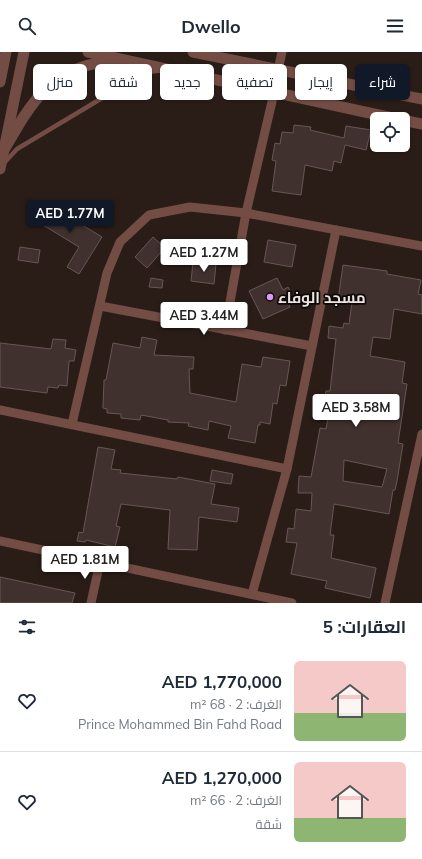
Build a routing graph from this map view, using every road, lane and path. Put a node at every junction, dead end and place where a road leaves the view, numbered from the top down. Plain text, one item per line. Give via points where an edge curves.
1 (6, 52) edge
2 (24, 52) edge
3 (88, 52) edge
4 (193, 52) edge
5 (282, 52) edge
6 (129, 60) junction
7 (250, 64) edge
8 (279, 64) edge
9 (160, 67) edge
10 (160, 70) edge
11 (287, 72) edge
12 (0, 82) edge
13 (287, 96) edge
14 (422, 99) edge
15 (272, 100) edge
16 (370, 113) edge
17 (410, 121) edge
18 (422, 124) edge
19 (4, 150) junction
20 (0, 169) edge
21 (0, 173) edge
22 (246, 213) junction
23 (336, 230) junction
24 (422, 246) edge
25 (100, 306) junction
26 (225, 330) junction
27 (312, 346) junction
28 (0, 410) edge
29 (72, 424) junction
30 (422, 434) edge
31 (287, 469) junction
32 (0, 541) edge
33 (100, 562) junction
34 (252, 594) junction
35 (91, 603) edge
36 (292, 603) edge
37 (385, 603) edge

1 - 12 street
2 - 19 street
3 - 6 street
4 - 7 street
5 - 8 street
6 - 9 street
6 - 19 street via 100,62 86,66 53,82 32,102
10 - 21 lane via 139,76 17,149 5,161
11 - 14 street
13 - 16 street
15 - 22 street
17 - 18 street
19 - 20 street
22 - 23 street
22 - 25 street via 190,207 149,215 120,242 108,273
22 - 26 street
23 - 24 street
23 - 27 street
25 - 26 street
25 - 29 street
26 - 27 street
27 - 31 street
28 - 29 street
29 - 31 street
30 - 37 street
31 - 34 street
32 - 33 street
33 - 34 street
33 - 35 street
34 - 36 street

